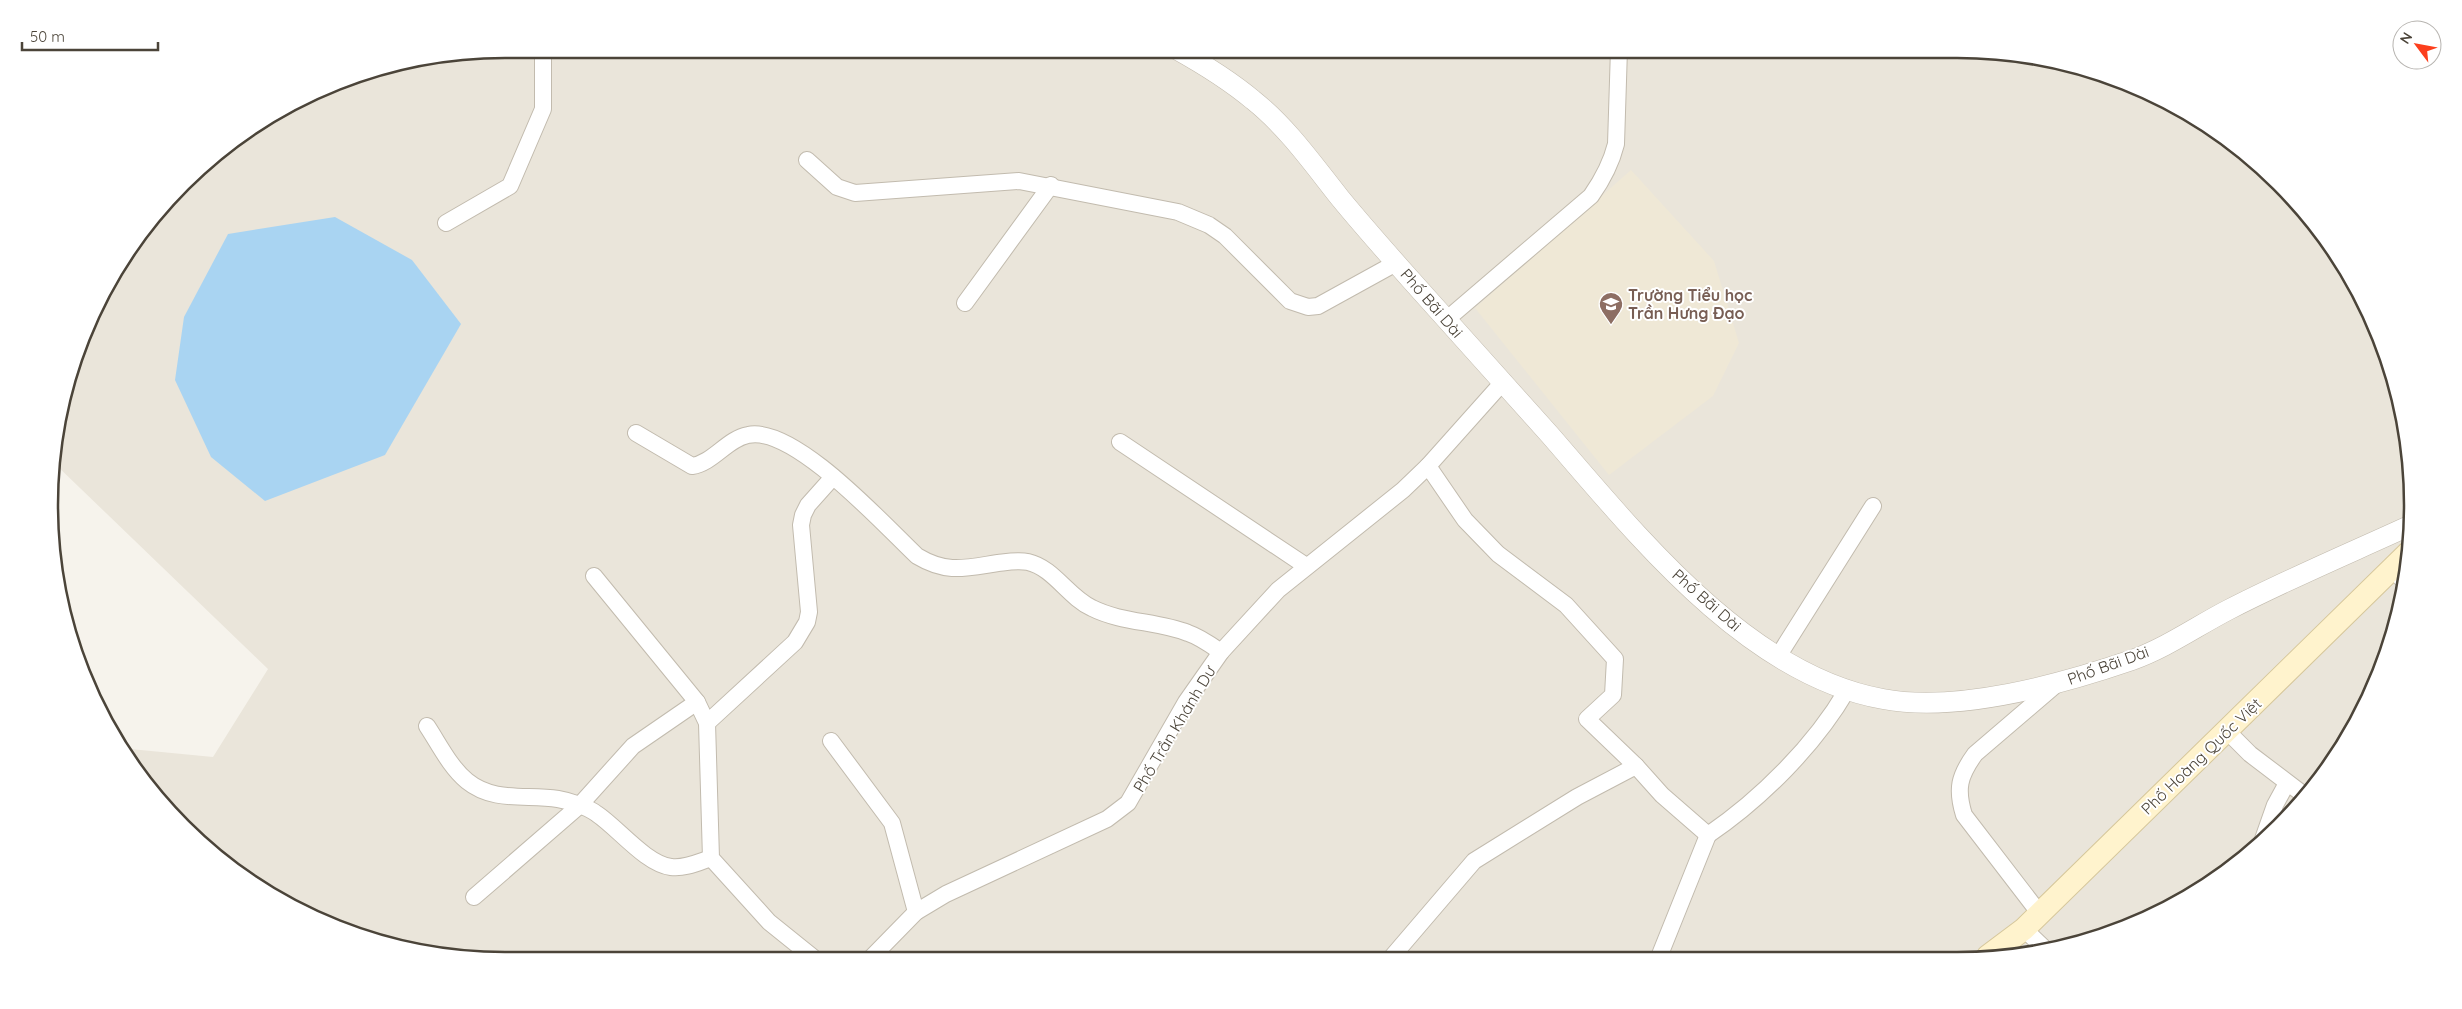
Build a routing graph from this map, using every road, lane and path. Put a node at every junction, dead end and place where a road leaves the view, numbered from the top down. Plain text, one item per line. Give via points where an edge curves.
1 (544, 58) edge
2 (1192, 58) edge
3 (1619, 58) edge
4 (807, 160) dead end
5 (1051, 185) junction
6 (446, 223) dead end
7 (1396, 263) junction
8 (966, 303) dead end
9 (1446, 320) junction
10 (1503, 382) junction
11 (636, 433) dead end
12 (1120, 442) dead end
13 (1428, 466) junction
14 (833, 477) junction
15 (1873, 506) dead end
16 (2404, 528) edge
17 (1306, 566) junction
18 (2398, 575) edge
19 (594, 576) dead end
20 (1221, 652) junction
21 (1779, 656) junction
22 (2058, 683) junction
23 (1847, 690) junction
24 (697, 702) junction
25 (707, 723) junction
26 (427, 726) dead end
27 (2226, 730) junction
28 (831, 741) dead end
29 (1636, 766) junction
30 (2287, 783) junction
31 (2300, 792) edge
32 (579, 806) junction
33 (2267, 828) edge
34 (1708, 835) junction
35 (711, 858) junction
36 (474, 897) dead end
37 (916, 912) junction
38 (2032, 922) junction
39 (2042, 943) edge
40 (1996, 950) edge
41 (806, 952) edge
42 (877, 952) edge
43 (1396, 952) edge
44 (1661, 952) edge

1 - 6 street via 543,109 510,186
2 - 7 street, Phố Bãi Dài via 1256,102 1284,129
3 - 9 street via 1616,144 1600,184 1592,196
4 - 5 street via 837,187 855,193 1002,181
5 - 7 street via 1178,212 1209,225 1225,236 1290,300 1308,307 1318,306
5 - 8 street
7 - 9 street, Phố Bãi Dài
9 - 10 street, Phố Bãi Dài
10 - 13 street, Phố Trần Khánh Dư
10 - 21 street, Phố Bãi Dài via 1642,542 1723,617
11 - 14 street via 692,466 701,464 740,437 756,434 804,452
12 - 17 street
13 - 17 street, Phố Trần Khánh Dư
13 - 29 street via 1465,520 1498,554 1566,605 1615,659 1613,695 1587,719
14 - 20 street via 917,556 930,564 956,570 1026,561 1039,566 1084,604 1100,612 1188,633
14 - 25 street via 808,505 801,526 809,612 803,632
15 - 21 street
16 - 22 street, Phố Bãi Dài via 2230,609 2138,658
17 - 20 street, Phố Trần Khánh Dư via 1278,590
18 - 27 main road, Phố Hoàng Quốc Việt
19 - 24 street
20 - 37 street, Phố Trần Khánh Dư via 1181,710 1128,803 1107,819 946,894
21 - 23 street, Phố Bãi Dài
22 - 23 street, Phố Bãi Dài via 1955,702 1886,700
22 - 38 street via 1975,754 1959,783 1964,815
23 - 34 street via 1831,718 1792,761 1739,814
24 - 25 street
24 - 32 street via 634,746
25 - 35 street
26 - 32 street via 453,766 467,781 484,791 499,796 559,799
27 - 30 street
27 - 38 main road, Phố Hoàng Quốc Việt
28 - 37 street via 892,823
29 - 34 street via 1662,795
29 - 43 street via 1577,797 1474,861
30 - 31 street
30 - 33 street via 2274,805
32 - 35 street via 596,813 652,860 662,864 680,867
32 - 36 street
34 - 44 street
35 - 41 street via 770,922
37 - 42 street, Phố Trần Khánh Dư
38 - 39 street
38 - 40 main road, Phố Hoàng Quốc Việt

